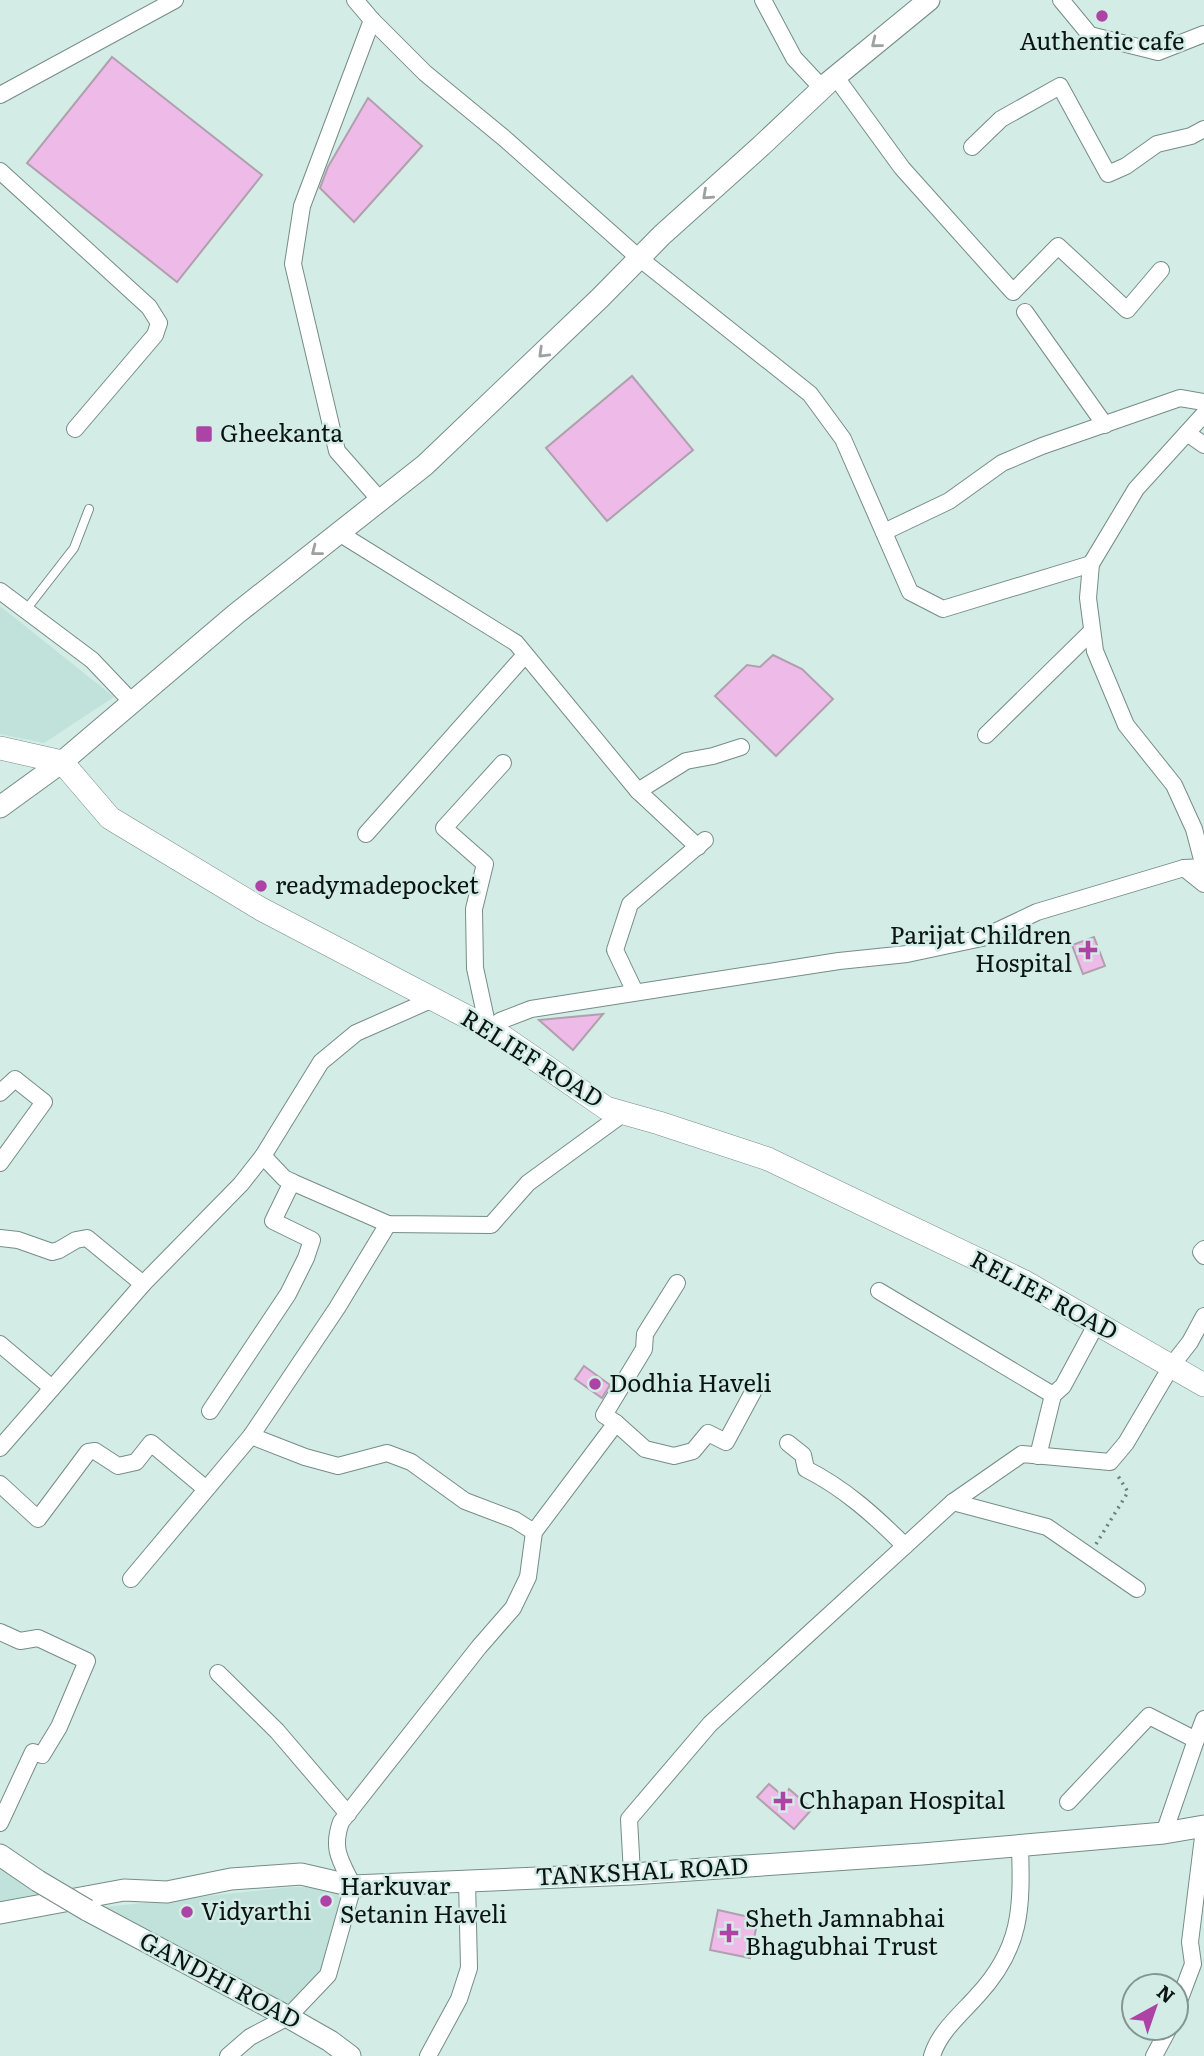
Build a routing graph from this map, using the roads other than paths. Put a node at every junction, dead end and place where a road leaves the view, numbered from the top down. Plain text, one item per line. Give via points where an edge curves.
1 (175, 0) edge
2 (355, 0) edge
3 (763, 0) edge
4 (929, 0) edge
5 (1061, 0) edge
6 (372, 20) junction
7 (1204, 34) edge
8 (828, 82) junction
9 (0, 94) edge
10 (1204, 130) edge
11 (972, 147) dead end
12 (0, 171) edge
13 (639, 258) junction
14 (1161, 270) dead end
15 (1026, 312) dead end
16 (1204, 402) edge
17 (1204, 414) edge
18 (1105, 425) junction
19 (75, 429) dead end
20 (1187, 433) junction
21 (1204, 445) edge
22 (380, 500) junction
23 (89, 509) dead end
24 (884, 532) junction
25 (339, 533) junction
26 (1091, 564) junction
27 (0, 591) edge
28 (25, 611) junction
29 (1092, 631) junction
30 (526, 655) junction
31 (132, 702) junction
32 (986, 735) dead end
33 (741, 747) dead end
34 (0, 748) edge
35 (62, 762) junction
36 (503, 763) dead end
37 (638, 791) junction
38 (0, 807) edge
39 (366, 834) dead end
40 (1204, 867) edge
41 (1184, 868) junction
42 (1204, 884) edge
43 (635, 992) junction
44 (433, 999) junction
45 (492, 1030) junction
46 (0, 1093) edge
47 (624, 1113) junction
48 (263, 1156) junction
49 (0, 1163) edge
50 (292, 1182) junction
51 (388, 1224) junction
52 (0, 1238) edge
53 (1204, 1249) edge
54 (1204, 1256) edge
55 (677, 1283) dead end
56 (143, 1284) junction
57 (879, 1291) dead end
58 (1204, 1316) edge
59 (1097, 1323) junction
60 (0, 1344) edge
61 (1172, 1365) junction
62 (1204, 1385) edge
63 (52, 1388) junction
64 (753, 1392) dead end
65 (1054, 1395) junction
66 (210, 1411) dead end
67 (616, 1423) junction
68 (251, 1436) junction
69 (788, 1443) dead end
70 (0, 1448) edge
71 (1038, 1456) junction
72 (0, 1484) edge
73 (206, 1489) junction
74 (953, 1502) junction
75 (534, 1532) junction
76 (905, 1546) junction
77 (131, 1579) dead end
78 (1137, 1589) dead end
79 (0, 1632) edge
80 (218, 1673) dead end
81 (1204, 1719) edge
82 (1196, 1740) junction
83 (1068, 1802) dead end
84 (348, 1814) junction
85 (0, 1823) edge
86 (1204, 1828) edge
87 (1164, 1833) junction
88 (1020, 1846) junction
89 (0, 1855) edge
90 (632, 1874) junction
91 (467, 1881) junction
92 (353, 1886) junction
93 (0, 1913) edge
94 (1190, 1972) edge
95 (288, 2017) junction
96 (228, 2056) edge
97 (351, 2056) edge
98 (428, 2056) edge
99 (932, 2056) edge

1 - 9 street
2 - 6 street
3 - 8 street via 794,58
4 -> 8 street
5 - 7 street via 1090,35 1158,52
6 - 13 street via 425,73
6 - 22 street via 302,206 293,264 337,451
8 -> 13 street
8 - 14 street via 1013,292 1058,246 1127,310
10 - 11 street via 1157,144 1108,174 1060,86 1001,118
12 - 19 street via 149,307 159,323 155,335
13 -> 22 street via 425,465
13 - 24 street via 810,394 843,439
15 - 18 street
16 - 18 street via 1180,398
17 - 20 street
18 - 24 street via 1002,463 949,501
20 - 21 street
20 - 26 street via 1136,489
22 - 25 street
23 - 28 lane via 74,548
24 - 26 street via 910,592 943,610
25 - 30 street via 516,643
25 -> 31 street
26 - 29 street via 1088,598
27 - 28 street
28 - 31 street via 92,660
29 - 32 street
29 - 40 street via 1095,651 1126,725 1174,785 1194,829
30 - 37 street
30 - 39 street
31 - 35 street
33 - 37 street via 686,761
34 - 35 main road
35 - 38 street
35 - 44 main road, RELIEF ROAD via 110,818 261,909
36 - 45 street via 444,828 485,864 474,909 475,968
37 - 43 street via 701,844 630,904 615,950
40 - 41 street
41 - 42 street
41 - 43 street via 1037,912 982,938 907,954
43 - 45 street via 531,1009 500,1021
44 - 45 main road, RELIEF ROAD
44 - 48 street via 355,1033 321,1062
45 - 47 main road, RELIEF ROAD via 606,1108
46 - 49 street via 15,1079 44,1102
47 - 51 street via 528,1183 491,1225
47 - 59 main road, RELIEF ROAD via 768,1159 1023,1281
48 - 50 street
48 - 56 street
50 - 51 street
50 - 66 street via 274,1221 312,1240 306,1258 288,1294
51 - 68 street
52 - 56 street via 52,1252 87,1238
53 - 54 street
55 - 67 street via 604,1415
56 - 63 street
57 - 65 street
58 - 61 street
59 - 61 main road, RELIEF ROAD
59 - 65 street
60 - 63 street
61 - 62 main road, RELIEF ROAD
61 - 71 street via 1110,1462
63 - 70 street
64 - 67 street via 726,1442 708,1433 693,1451 674,1455 645,1449
65 - 71 street
67 - 75 street
68 - 73 street
68 - 75 street via 338,1466 387,1453 411,1462 465,1501
69 - 76 street via 803,1455 806,1469 866,1508
71 - 74 street via 1021,1454
72 - 73 street via 38,1519 89,1452 95,1451 118,1466 136,1462 151,1443
73 - 77 street
74 - 76 street
74 - 78 street via 1047,1527
75 - 84 street via 528,1577 513,1608
76 - 90 street via 710,1724 628,1819
79 - 85 street via 20,1642 38,1638 87,1661 59,1727 42,1755 33,1752
80 - 84 street
81 - 82 street
82 - 83 street via 1149,1716
82 - 87 street
84 - 92 street via 337,1832 336,1851
86 - 87 street, TANKSHAL ROAD
86 - 94 street
87 - 88 street, TANKSHAL ROAD
88 - 90 street, TANKSHAL ROAD
88 - 99 street via 1021,1896 1007,1955 986,1987 944,2033
89 - 95 street, GANDHI ROAD, bridge via 87,1910
90 - 91 street, TANKSHAL ROAD
91 - 92 street, TANKSHAL ROAD
91 - 98 street via 469,1968 459,1999
92 - 93 street, TANKSHAL ROAD via 301,1874 278,1875 167,1892 124,1890
92 - 95 street via 328,1975
95 - 96 street
95 - 97 street, GANDHI ROAD

